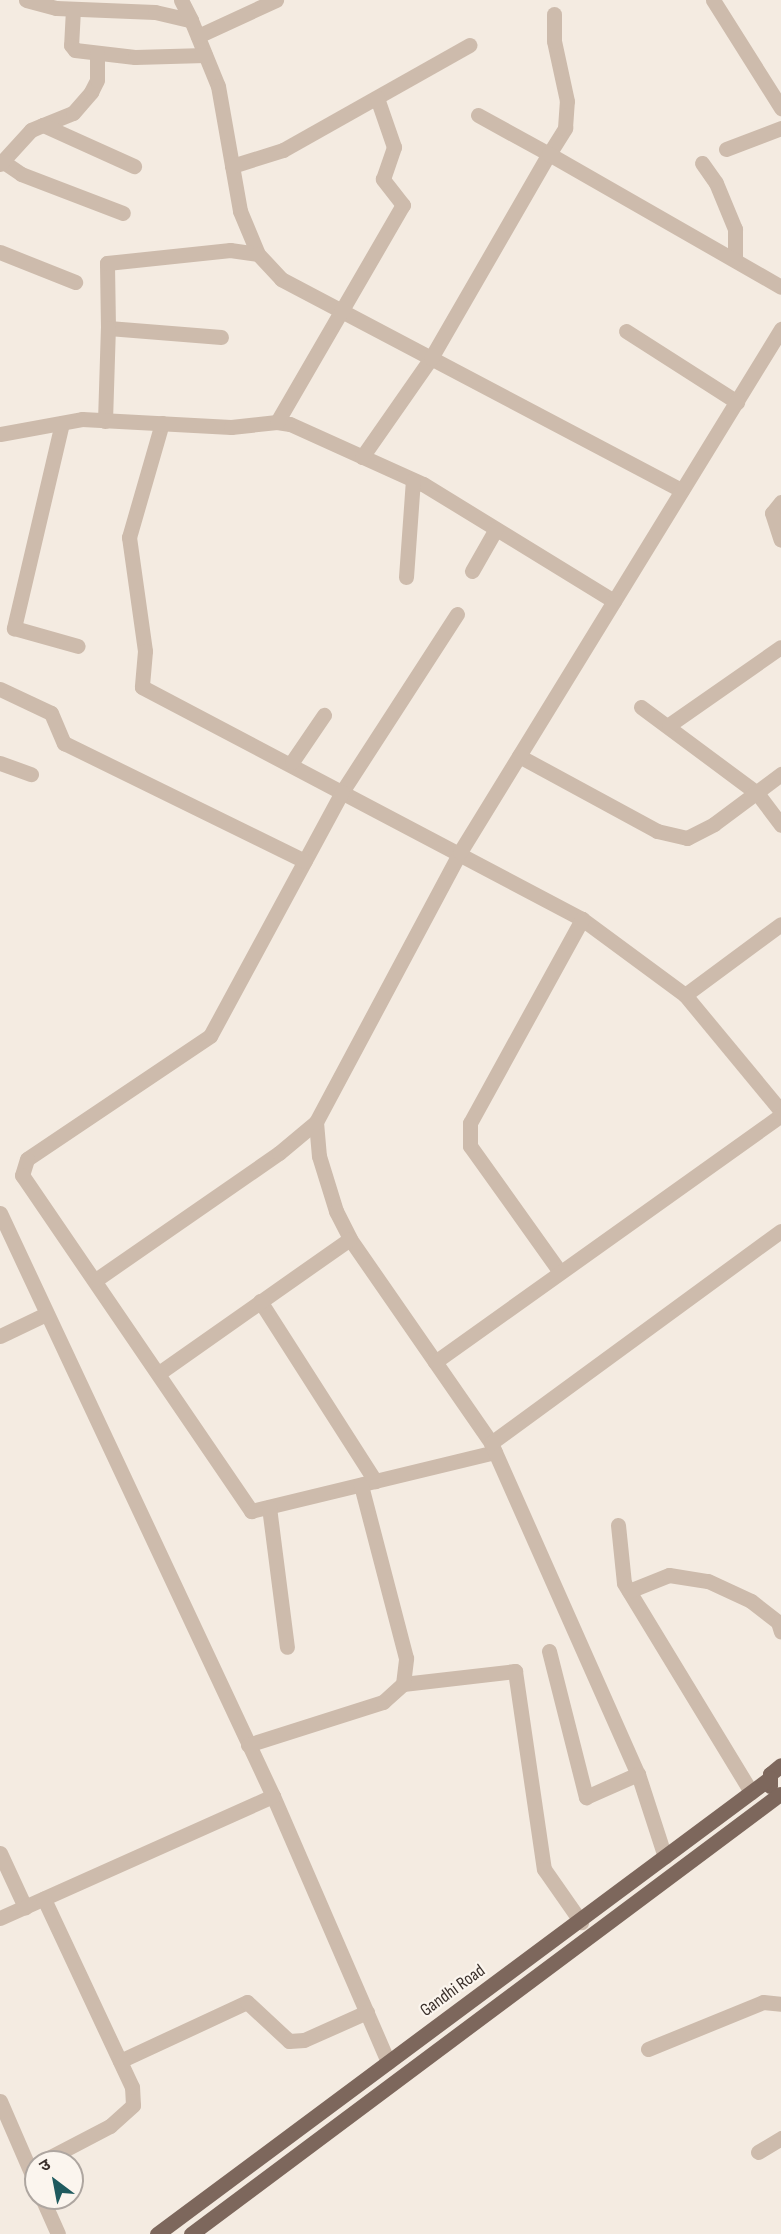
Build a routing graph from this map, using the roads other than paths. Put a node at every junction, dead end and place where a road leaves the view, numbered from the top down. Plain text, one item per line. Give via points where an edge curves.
1 (26, 0) edge
2 (181, 0) edge
3 (276, 0) edge
4 (713, 0) edge
5 (73, 9) junction
6 (554, 14) dead end
7 (191, 20) junction
8 (198, 36) junction
9 (470, 45) dead end
10 (97, 54) junction
11 (205, 55) junction
12 (377, 98) junction
13 (781, 108) edge
14 (478, 115) dead end
15 (43, 125) junction
16 (781, 128) edge
17 (726, 149) dead end
18 (549, 154) junction
19 (1, 162) edge
20 (702, 163) dead end
21 (134, 166) dead end
22 (232, 166) junction
23 (123, 213) dead end
24 (0, 252) edge
25 (258, 254) junction
26 (735, 260) junction
27 (75, 282) dead end
28 (781, 287) edge
29 (340, 310) junction
30 (108, 328) junction
31 (781, 329) edge
32 (626, 331) dead end
33 (221, 337) dead end
34 (431, 358) junction
35 (737, 402) junction
36 (105, 420) junction
37 (276, 422) junction
38 (62, 423) junction
39 (162, 423) junction
40 (0, 434) edge
41 (362, 457) junction
42 (413, 480) junction
43 (682, 490) junction
44 (781, 502) edge
45 (496, 529) junction
46 (781, 540) edge
47 (472, 571) dead end
48 (406, 577) dead end
49 (614, 601) junction
50 (457, 614) dead end
51 (78, 646) dead end
52 (781, 647) edge
53 (0, 689) edge
54 (641, 707) dead end
55 (324, 715) dead end
56 (669, 725) junction
57 (519, 756) junction
58 (292, 762) junction
59 (0, 763) edge
60 (31, 774) dead end
61 (781, 774) edge
62 (342, 792) junction
63 (757, 793) junction
64 (781, 825) edge
65 (460, 852) junction
66 (305, 861) junction
67 (582, 919) junction
68 (781, 924) edge
69 (685, 995) junction
70 (781, 1113) edge
71 (316, 1122) junction
72 (0, 1213) edge
73 (781, 1231) edge
74 (350, 1239) junction
75 (560, 1272) junction
76 (97, 1280) junction
77 (260, 1301) junction
78 (46, 1314) junction
79 (0, 1336) edge
80 (435, 1362) junction
81 (159, 1373) junction
82 (493, 1448) junction
83 (368, 1483) junction
84 (269, 1507) junction
85 (618, 1525) dead end
86 (629, 1591) junction
87 (781, 1632) edge
88 (287, 1647) dead end
89 (549, 1651) dead end
90 (404, 1684) junction
91 (249, 1745) junction
92 (781, 1765) edge
93 (638, 1774) junction
94 (770, 1778) junction
95 (751, 1792) junction
96 (780, 1794) edge
97 (273, 1796) junction
98 (0, 1853) edge
99 (665, 1857) junction
100 (44, 1899) junction
101 (25, 1907) junction
102 (0, 1918) edge
103 (581, 1922) junction
104 (781, 2004) edge
105 (367, 2012) junction
106 (648, 2049) dead end
107 (120, 2061) junction
108 (388, 2062) junction
109 (0, 2100) edge
110 (781, 2138) edge
111 (27, 2150) edge
112 (62, 2150) edge
113 (759, 2152) dead end
114 (47, 2210) edge
115 (58, 2234) edge
116 (157, 2234) edge
117 (191, 2234) edge

1 - 5 street
2 - 7 street
3 - 8 street
4 - 13 street
5 - 7 street via 155,12
5 - 10 street via 71,45
6 - 18 street via 554,40 567,101 565,128
7 - 8 street
8 - 11 street
9 - 12 street
10 - 11 street
10 - 15 street via 97,80 91,92 73,113
11 - 22 street via 218,86
12 - 22 street via 284,150
12 - 29 street via 394,147 382,179 403,205
14 - 18 street
15 - 19 street via 31,130
15 - 21 street
16 - 17 street
18 - 26 street
18 - 34 street
19 - 23 street via 21,174
20 - 26 street via 716,183 735,229
22 - 25 street via 240,211
24 - 27 street
25 - 29 street via 281,279
25 - 30 street via 230,250 106,263
26 - 28 street
29 - 34 street
29 - 37 street
30 - 33 street
30 - 36 street
31 - 35 street
32 - 35 street
34 - 41 street
34 - 43 street
35 - 43 street
36 - 38 street
36 - 39 street
37 - 39 street via 231,427
37 - 41 street
38 - 40 street
38 - 51 street via 14,628
39 - 58 street via 129,537 145,651 142,687
41 - 42 street
42 - 45 street
42 - 48 street
43 - 49 street
44 - 46 street via 772,513
45 - 47 street
45 - 49 street
49 - 57 street
50 - 62 street
52 - 56 street
53 - 66 street via 51,713 64,743
54 - 56 street
55 - 58 street
56 - 63 street
57 - 63 street via 657,831 687,838
57 - 65 street
58 - 62 street
59 - 60 street
61 - 63 street
62 - 65 street
62 - 66 street
63 - 64 street
65 - 67 street
65 - 71 street
66 - 76 street via 210,1036 27,1159 22,1175 47,1216
67 - 69 street
67 - 75 street via 470,1123 470,1146
68 - 69 street
69 - 70 street
70 - 75 street
71 - 74 street via 319,1156
71 - 76 street via 279,1153
72 - 78 street
73 - 82 street
74 - 77 street
74 - 80 street
75 - 80 street
76 - 81 street
77 - 81 street
77 - 83 street
78 - 79 street
78 - 91 street
80 - 82 street
81 - 84 street via 251,1511
82 - 83 street
82 - 93 street
83 - 84 street
83 - 90 street via 406,1658
84 - 88 street
85 - 86 street
86 - 87 street via 669,1575 708,1581 751,1601 778,1622
86 - 95 street
89 - 93 street via 586,1797
90 - 91 street via 383,1702
90 - 103 street via 515,1671 544,1869
91 - 97 street
92 - 94 main road, Gandhi Road
93 - 99 street
94 - 95 main road, Gandhi Road
94 - 96 main road via 769,1786
95 - 99 main road, Gandhi Road
96 - 117 main road, Gandhi Road
97 - 100 street
97 - 105 street
98 - 101 street
99 - 103 main road, Gandhi Road
100 - 101 street
100 - 107 street
101 - 102 street
103 - 108 main road, Gandhi Road
104 - 106 street via 763,2002
105 - 107 street via 304,2040 290,2041 247,2002
105 - 108 street
107 - 112 street via 132,2087 133,2105 128,2113
108 - 116 main road, Gandhi Road
109 - 111 street
110 - 113 street
114 - 115 street

